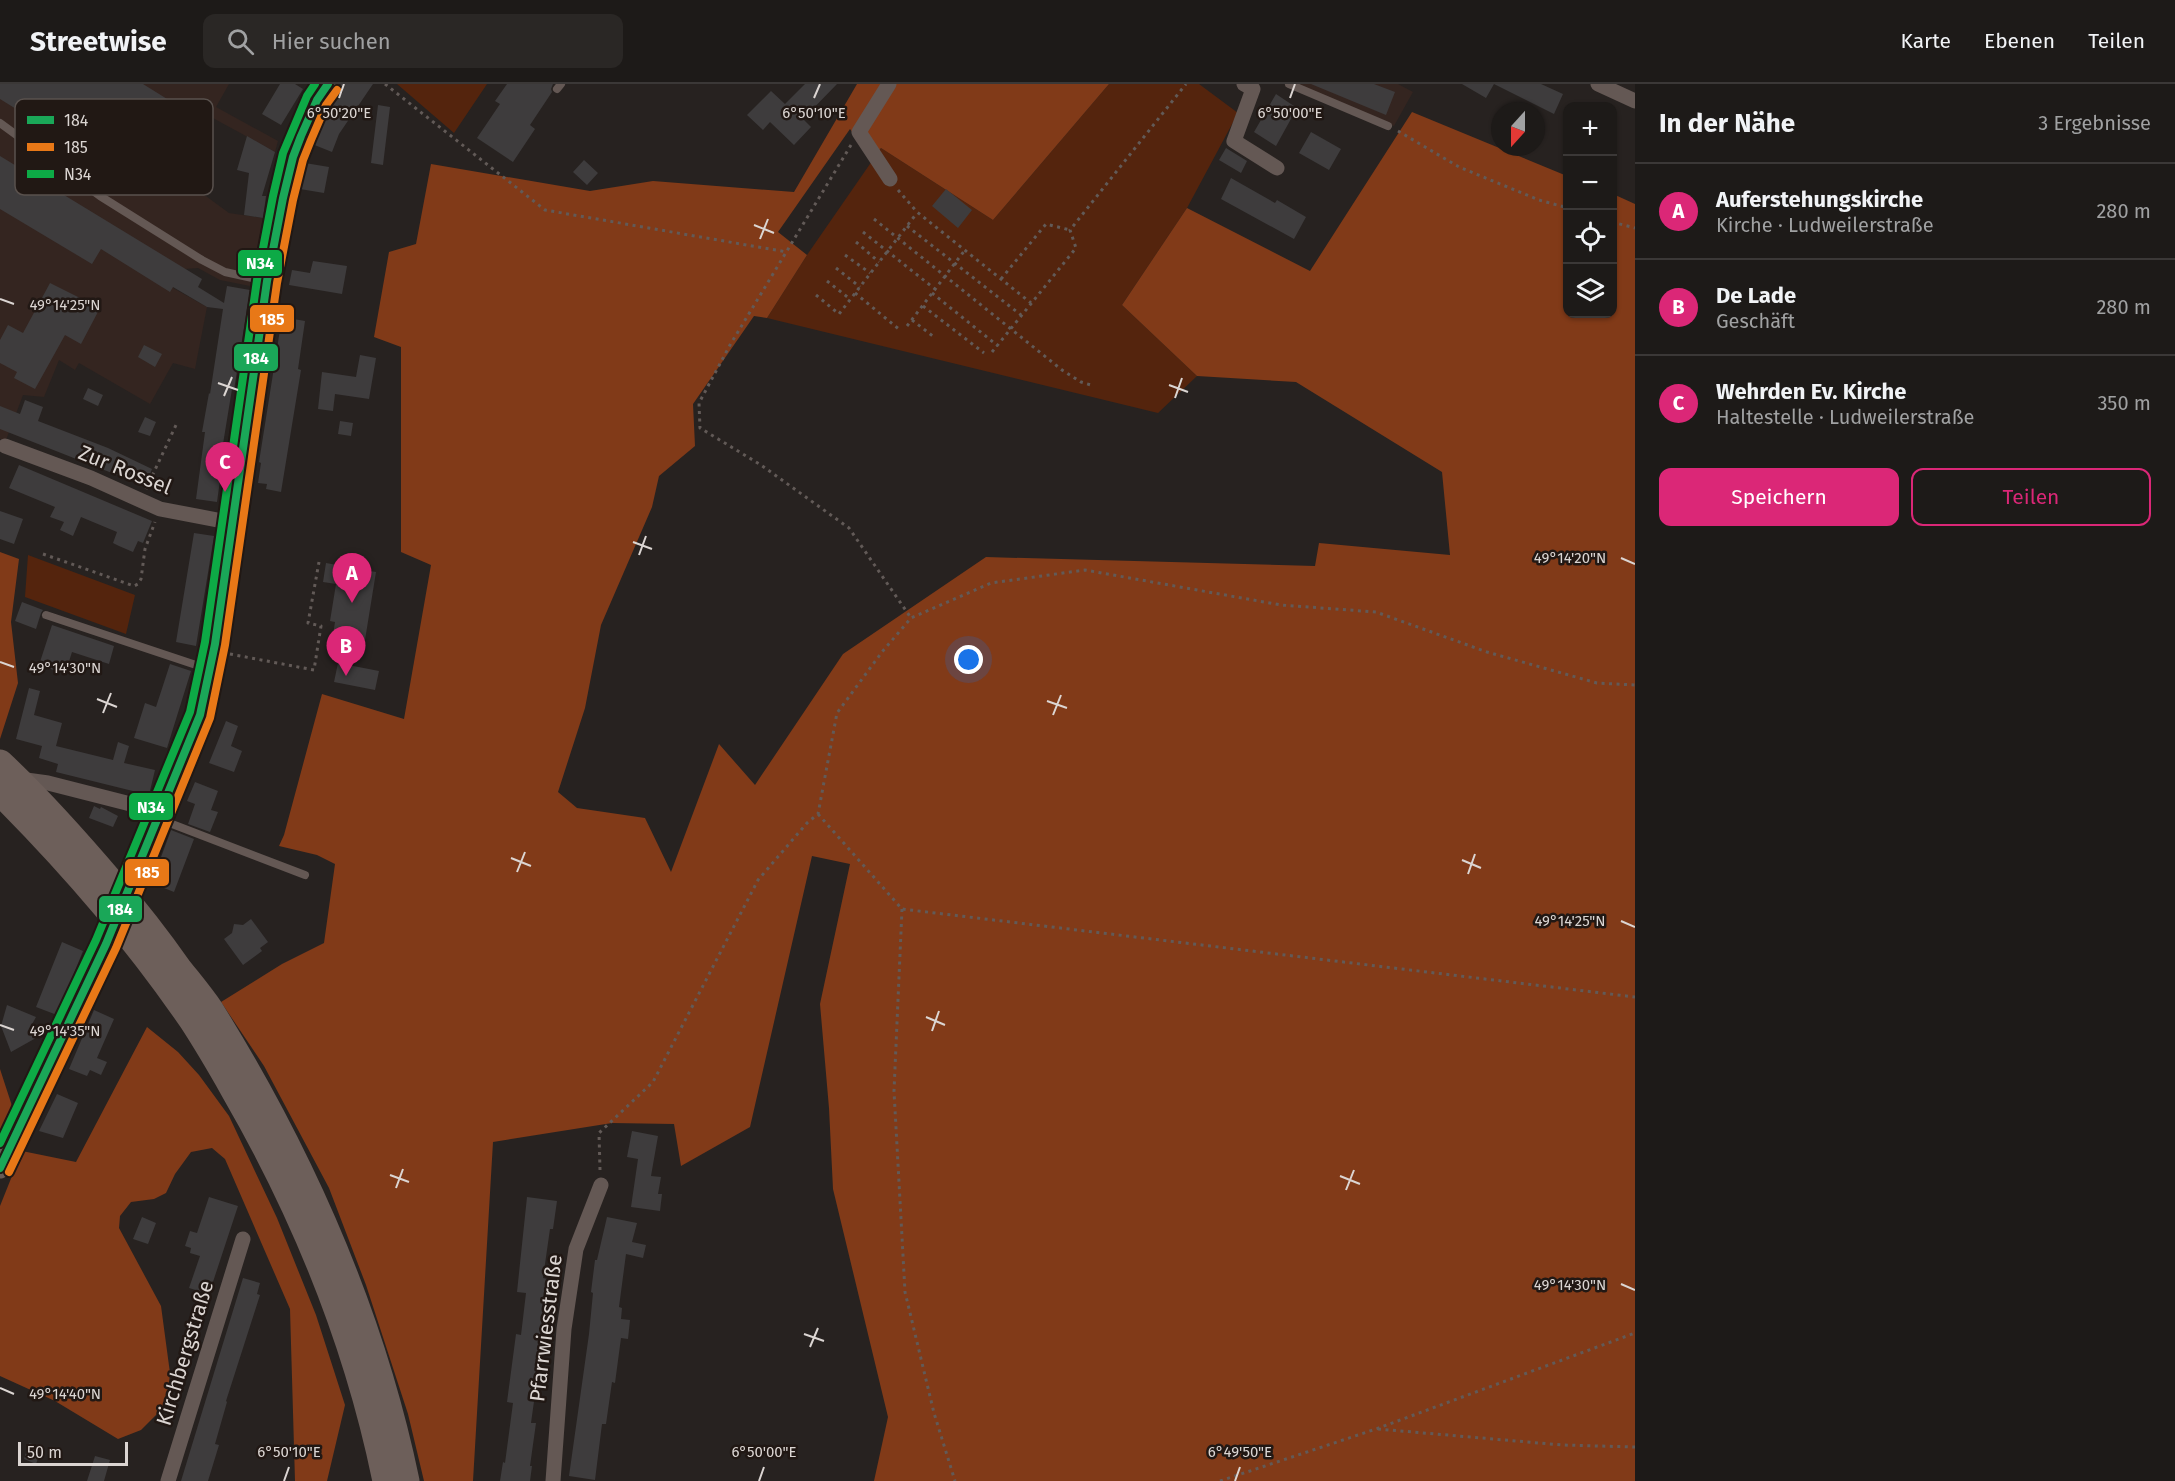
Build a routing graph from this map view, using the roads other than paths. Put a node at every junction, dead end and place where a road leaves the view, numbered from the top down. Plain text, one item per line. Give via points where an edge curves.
1 (328, 84) edge
2 (889, 84) edge
3 (1289, 84) edge
4 (1598, 84) edge
5 (1252, 86) edge
6 (1635, 101) edge
7 (0, 123) edge
8 (1388, 126) road end
9 (15, 134) edge
10 (1277, 168) dead end
11 (890, 179) road end
12 (99, 195) edge
13 (267, 281) junction
14 (5, 446) dead end
15 (233, 523) junction
16 (46, 615) dead end
17 (212, 660) junction
18 (0, 763) edge
19 (0, 776) edge
20 (0, 792) edge
21 (160, 816) junction
22 (305, 874) dead end
23 (201, 1015) junction
24 (0, 1168) edge
25 (601, 1185) road end
26 (243, 1239) dead end
27 (168, 1481) edge
28 (386, 1481) edge
29 (406, 1481) edge
30 (553, 1481) edge

1 - 13 main road via 293,157
2 - 11 street via 859,132
3 - 8 lane
4 - 6 street
5 - 10 street via 1234,141
7 - 9 lane
12 - 13 lane via 225,272
13 - 15 main road
14 - 15 street, Zur Rossel via 160,509
15 - 17 main road
16 - 17 lane
17 - 21 main road via 200,715
18 - 23 highway via 69,832 140,916
19 - 21 street via 48,783
20 - 23 highway via 51,843
21 - 22 lane
21 - 24 main road via 106,944
23 - 28 highway via 305,1226 341,1321
23 - 29 highway via 275,1121 324,1221 359,1313
25 - 30 street, Pfarrwiesstraße via 576,1249 564,1329
26 - 27 street, Kirchbergstraße

